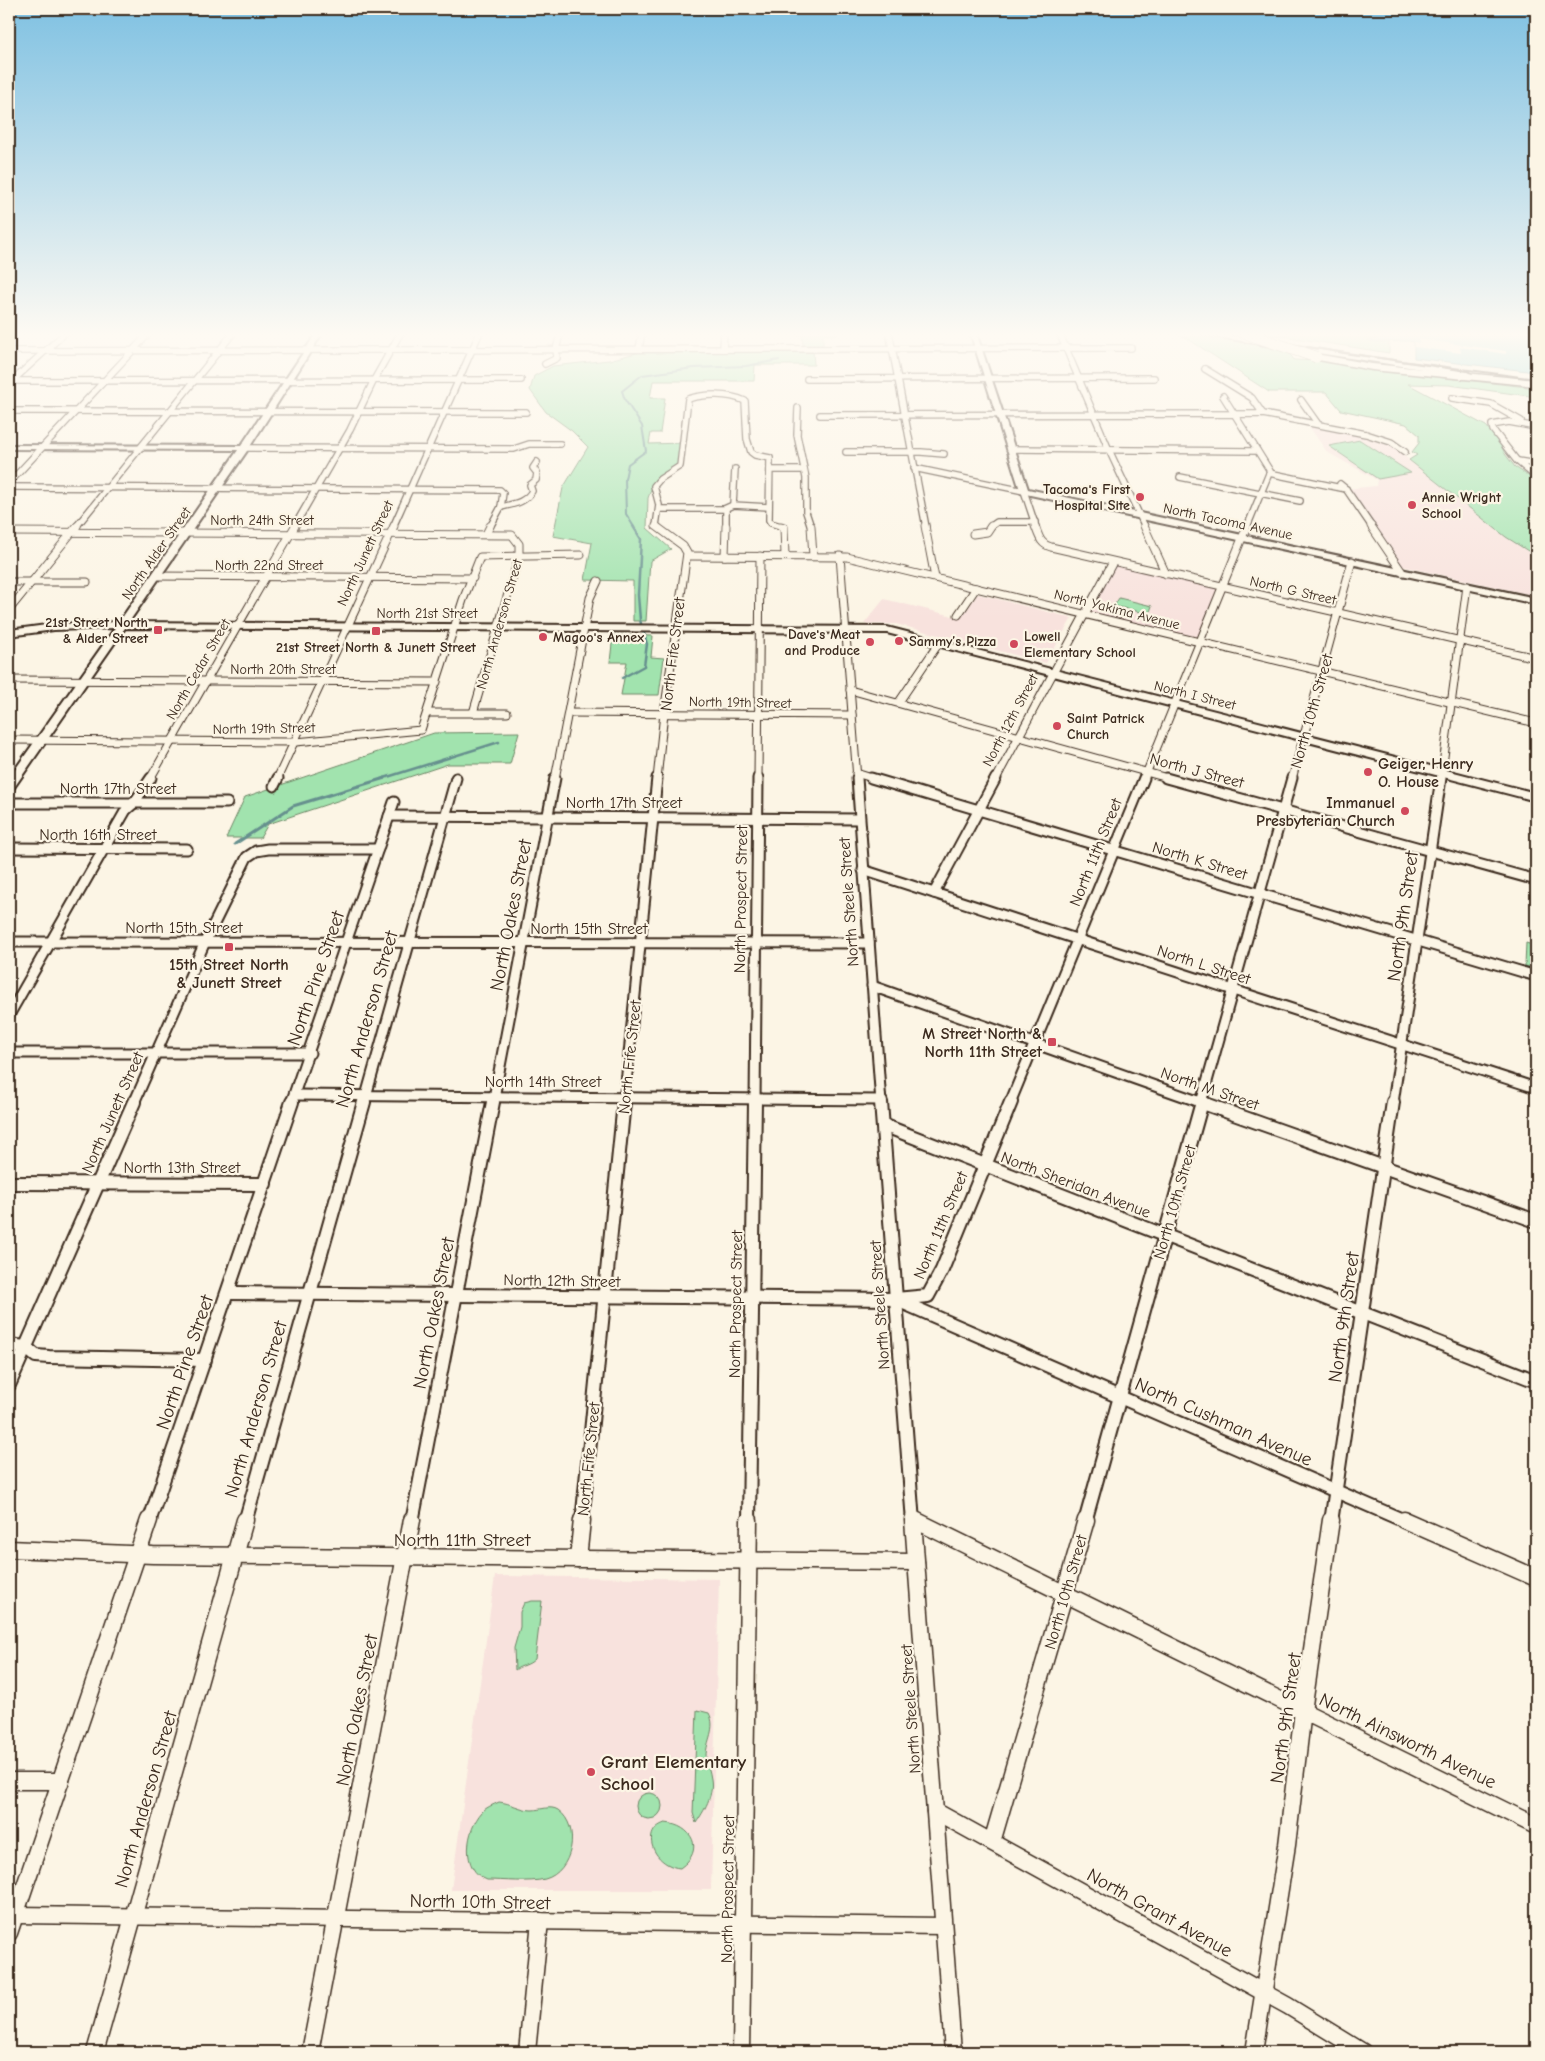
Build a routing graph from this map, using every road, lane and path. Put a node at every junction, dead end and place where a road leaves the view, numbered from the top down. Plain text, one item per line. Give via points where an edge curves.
1 (60, 428) edge
2 (157, 428) edge
3 (258, 428) edge
4 (351, 428) edge
5 (439, 428) edge
6 (685, 428) edge
7 (746, 428) edge
8 (797, 428) edge
9 (907, 428) edge
10 (1003, 428) edge
11 (1101, 428) edge
12 (1243, 428) edge
13 (1338, 428) edge
14 (1493, 428) edge
15 (560, 444) dead end
16 (9, 447) edge
17 (42, 448) junction
18 (141, 448) junction
19 (245, 448) junction
20 (338, 449) junction
21 (430, 449) junction
22 (1010, 450) junction
23 (1109, 450) junction
24 (1257, 451) junction
25 (846, 452) dead end
26 (911, 452) junction
27 (1405, 452) dead end
28 (944, 454) dead end
29 (1517, 461) junction
30 (537, 462) dead end
31 (1536, 464) edge
32 (914, 468) junction
33 (735, 469) dead end
34 (770, 470) junction
35 (803, 470) junction
36 (1269, 473) junction
37 (1180, 477) dead end
38 (1536, 477) edge
39 (9, 483) edge
40 (1340, 484) dead end
41 (9, 487) edge
42 (108, 488) junction
43 (218, 488) junction
44 (317, 488) junction
45 (411, 489) junction
46 (1346, 490) junction
47 (1024, 491) junction
48 (1261, 493) junction
49 (1300, 501) dead end
50 (733, 505) junction
51 (501, 507) junction
52 (769, 507) junction
53 (659, 509) junction
54 (726, 509) junction
55 (1139, 515) junction
56 (1035, 522) junction
57 (9, 532) edge
58 (72, 532) junction
59 (187, 532) junction
60 (290, 533) junction
61 (391, 534) junction
62 (486, 534) junction
63 (973, 534) dead end
64 (514, 537) joint
65 (1242, 538) junction
66 (581, 555) dead end
67 (519, 556) junction
68 (687, 556) junction
69 (725, 556) junction
70 (760, 556) junction
71 (785, 556) junction
72 (813, 556) junction
73 (840, 556) junction
74 (1113, 562) junction
75 (1352, 562) junction
76 (1402, 572) junction
77 (1166, 574) junction
78 (156, 576) junction
79 (266, 577) junction
80 (370, 578) junction
81 (473, 578) junction
82 (935, 578) junction
83 (9, 582) edge
84 (31, 582) junction
85 (87, 582) dead end
86 (598, 582) dead end
87 (1467, 586) junction
88 (1223, 587) junction
89 (976, 588) junction
90 (1536, 601) edge
91 (9, 610) edge
92 (1339, 613) junction
93 (1085, 614) junction
94 (958, 615) dead end
95 (122, 625) junction
96 (237, 626) junction
97 (347, 626) junction
98 (454, 627) junction
99 (498, 627) junction
100 (585, 628) junction
101 (674, 628) junction
102 (759, 628) junction
103 (845, 629) junction
104 (9, 633) edge
105 (1460, 641) junction
106 (1200, 642) junction
107 (939, 643) junction
108 (1536, 658) edge
109 (1322, 671) junction
110 (1053, 672) junction
111 (9, 680) edge
112 (84, 680) junction
113 (205, 681) junction
114 (323, 682) junction
115 (437, 682) junction
116 (850, 690) junction
117 (899, 702) junction
118 (1452, 702) junction
119 (1175, 704) junction
120 (427, 713) junction
121 (473, 713) junction
122 (507, 713) dead end
123 (568, 713) junction
124 (664, 714) junction
125 (758, 715) junction
126 (852, 715) junction
127 (1536, 723) edge
128 (1019, 736) junction
129 (1304, 737) junction
130 (9, 740) edge
131 (42, 740) junction
132 (171, 741) junction
133 (296, 742) junction
134 (1146, 772) junction
135 (856, 773) junction
136 (1442, 773) junction
137 (456, 777) dead end
138 (9, 786) edge
139 (274, 786) dead end
140 (1536, 797) edge
141 (394, 802) dead end
142 (9, 803) edge
143 (134, 803) junction
144 (227, 803) dead end
145 (979, 809) junction
146 (1284, 810) junction
147 (389, 816) junction
148 (444, 816) junction
149 (548, 816) junction
150 (654, 817) junction
151 (757, 818) junction
152 (859, 819) junction
153 (9, 848) edge
154 (104, 849) junction
155 (187, 849) dead end
156 (378, 849) junction
157 (1114, 850) junction
158 (1430, 850) junction
159 (863, 870) junction
160 (1536, 880) edge
161 (934, 893) junction
162 (1260, 893) junction
163 (1078, 939) junction
164 (1417, 940) junction
165 (9, 942) edge
166 (205, 942) junction
167 (348, 942) junction
168 (408, 942) junction
169 (49, 943) junction
170 (524, 943) junction
171 (641, 943) junction
172 (755, 943) junction
173 (869, 943) junction
174 (1536, 976) edge
175 (872, 986) junction
176 (1233, 990) junction
177 (9, 1015) edge
178 (1035, 1043) junction
179 (1402, 1044) junction
180 (9, 1053) edge
181 (156, 1053) junction
182 (310, 1053) junction
183 (1536, 1088) edge
184 (295, 1095) junction
185 (365, 1096) junction
186 (494, 1097) junction
187 (625, 1098) junction
188 (755, 1099) junction
189 (881, 1100) junction
190 (1202, 1102) junction
191 (883, 1125) junction
192 (985, 1165) junction
193 (1384, 1167) junction
194 (9, 1183) edge
195 (98, 1183) junction
196 (265, 1184) junction
197 (1536, 1221) edge
198 (1164, 1236) junction
199 (228, 1293) junction
200 (309, 1294) junction
201 (456, 1295) junction
202 (604, 1297) junction
203 (751, 1298) junction
204 (896, 1299) junction
205 (1362, 1313) junction
206 (9, 1345) edge
207 (26, 1348) junction
208 (205, 1360) junction
209 (1536, 1381) edge
210 (9, 1386) edge
211 (1120, 1397) junction
212 (1336, 1491) junction
213 (912, 1519) junction
214 (9, 1550) edge
215 (138, 1554) junction
216 (235, 1556) junction
217 (405, 1557) junction
218 (578, 1558) junction
219 (748, 1560) junction
220 (916, 1562) junction
221 (1536, 1578) edge
222 (1065, 1594) junction
223 (1303, 1711) junction
224 (9, 1781) edge
225 (61, 1781) junction
226 (935, 1811) junction
227 (1536, 1826) edge
228 (992, 1842) junction
229 (15, 1915) junction
230 (132, 1917) junction
231 (335, 1919) junction
232 (540, 1921) junction
233 (743, 1924) junction
234 (944, 1926) junction
235 (9, 1933) edge
236 (1264, 1993) junction
237 (1355, 2050) edge
238 (95, 2052) edge
239 (310, 2052) edge
240 (527, 2052) edge
241 (741, 2052) edge
242 (953, 2052) edge
243 (1254, 2052) edge

1 - 17 street
2 - 18 street
3 - 19 main road, North Alder Street
4 - 20 street, North Cedar Street
5 - 21 street, North Junett Street
6 - 53 street via 680,466 654,486
7 - 34 street via 751,452 769,457
8 - 35 street
9 - 26 street
10 - 22 main road
11 - 23 street
12 - 24 street
13 - 27 street via 1391,442
14 - 29 street
15 - 21 street via 529,444 511,449
16 - 17 main road
17 - 18 main road
17 - 39 street
18 - 19 main road
18 - 42 street
19 - 20 street
19 - 43 main road, North Alder Street
20 - 21 street
20 - 44 street, North Cedar Street
21 - 45 street, North Junett Street
22 - 23 street
22 - 47 main road
23 - 24 street
23 - 55 street
24 - 36 street
25 - 26 street
26 - 28 street
26 - 32 street
29 - 31 street
29 - 38 street
30 - 51 street via 533,468 537,473 536,480 530,485 530,496 524,501
32 - 47 street, North Tacoma Avenue
32 - 82 street
33 - 50 street
34 - 35 street
34 - 52 street
35 - 72 street
36 - 46 street
36 - 48 street, North 11th Street
37 - 48 street
40 - 46 street
41 - 42 street
42 - 43 street
42 - 58 street
43 - 44 street
43 - 59 main road, North Alder Street
44 - 45 street
44 - 60 street, North Cedar Street
45 - 51 street via 500,490 503,495
45 - 61 street, North Junett Street
46 - 76 street
47 - 55 main road, North Tacoma Avenue
47 - 56 street
48 - 49 street
48 - 65 street, North 11th Street
50 - 52 street
50 - 54 street
51 - 62 street
52 - 71 street via 770,522 784,528
53 - 54 street
53 - 68 street via 656,527 683,546
54 - 69 street
55 - 65 main road, North Tacoma Avenue
55 - 77 street
56 - 63 street via 997,522 987,532
56 - 74 street, North G Street via 1044,545
57 - 58 street, North 24th Street
58 - 59 street, North 24th Street
58 - 84 street
59 - 60 street, North 24th Street
59 - 78 main road, North Alder Street
60 - 61 street, North 24th Street
60 - 79 street, North Cedar Street
61 - 62 street, North 24th Street
61 - 80 street, North Junett Street
62 - 64 street, North 24th Street
64 - 67 street, North Anderson Street via 521,546
65 - 75 main road, North Tacoma Avenue
65 - 88 street, North 11th Street
66 - 67 street
67 - 81 street via 480,557
67 - 99 street, North Anderson Street
68 - 69 street, North Yakima Avenue
68 - 101 street, North Fife Street
69 - 70 street, North Yakima Avenue
70 - 71 street, North Yakima Avenue
70 - 102 street, North Prospect Street
71 - 72 street, North Yakima Avenue
72 - 73 street, North Yakima Avenue
73 - 82 street, North Yakima Avenue
73 - 103 street, North Steele Street
74 - 77 street, North G Street
74 - 93 street, North 12th Street
75 - 76 main road, North Tacoma Avenue
75 - 92 street, North 10th Street
76 - 87 main road, North Tacoma Avenue
77 - 88 street, North G Street
78 - 79 street, North 22nd Street
78 - 95 main road, North Alder Street
79 - 80 street, North 22nd Street
79 - 96 street, North Cedar Street
80 - 81 street, North 22nd Street
80 - 97 street, North Junett Street
81 - 98 street
82 - 89 street, North Yakima Avenue
83 - 84 street
84 - 85 street
84 - 91 street
86 - 100 street, North Oakes Street via 590,598
87 - 90 main road, North Tacoma Avenue
87 - 105 street, North 9th Street
88 - 92 street, North G Street
88 - 106 street, North 11th Street
89 - 93 street, North Yakima Avenue
89 - 94 street
92 - 105 street, North G Street
92 - 109 street, North 10th Street
93 - 106 street, North Yakima Avenue
93 - 110 street, North 12th Street
95 - 96 main road, North 21st Street
95 - 104 main road, North 21st Street via 72,625
95 - 112 street, North Alder Street
96 - 97 main road, North 21st Street
96 - 113 street, North Cedar Street
97 - 98 main road, North 21st Street
97 - 114 street, North Junett Street
98 - 99 main road, North 21st Street
98 - 115 street
99 - 100 main road, North 21st Street
99 - 121 street, North Anderson Street
100 - 101 main road, North 21st Street
100 - 123 street, North Oakes Street
101 - 102 main road, North 21st Street
101 - 124 street, North Fife Street
102 - 103 main road, North 21st Street
102 - 125 street, North Prospect Street
103 - 107 main road, North I Street via 887,630
103 - 116 street, North Steele Street
105 - 108 street, North G Street
105 - 118 street, North 9th Street
106 - 109 street, North Yakima Avenue
106 - 119 street, North 11th Street
107 - 110 main road, North I Street
107 - 117 street
109 - 118 street, North Yakima Avenue
109 - 129 street, North 10th Street
110 - 119 main road, North I Street
110 - 128 street, North 12th Street
111 - 112 street, North 20th Street
112 - 113 street, North 20th Street
112 - 131 street, North Alder Street
113 - 114 street, North 20th Street
113 - 132 street, North Cedar Street
114 - 115 street, North 20th Street
114 - 133 street, North Junett Street
115 - 120 street
116 - 117 street, North J Street
116 - 126 street, North Steele Street
117 - 128 street, North J Street
118 - 127 street, North Yakima Avenue
118 - 136 street, North 9th Street
119 - 129 main road, North I Street
119 - 134 street, North 11th Street
120 - 121 street
120 - 133 street, North 19th Street via 421,730
121 - 122 street
123 - 124 street, North 19th Street
123 - 149 street, North Oakes Street
124 - 125 street, North 19th Street
124 - 150 street, North Fife Street
125 - 126 street, North 19th Street
125 - 151 street, North Prospect Street
126 - 135 street, North Steele Street
128 - 134 street, North J Street
128 - 145 street, North 12th Street
129 - 136 main road, North I Street
129 - 146 street, North 10th Street
130 - 131 street, North 19th Street
131 - 132 street, North 19th Street
131 - 138 street, North Alder Street
132 - 133 street, North 19th Street
132 - 143 street, North Cedar Street
133 - 139 street, North Junett Street
134 - 146 street, North J Street
134 - 157 street, North 11th Street
135 - 145 street, North K Street
135 - 152 street, North Steele Street
136 - 140 main road, North I Street
136 - 158 street, North 9th Street
137 - 148 street, North Anderson Street
141 - 147 street, North Pine Street
142 - 143 street, North 17th Street
143 - 144 street, North 17th Street
143 - 154 street, North Cedar Street via 126,810
145 - 157 street, North K Street
145 - 161 street, North 12th Street
146 - 158 street, North J Street
146 - 162 street, North 10th Street
147 - 148 street, North 17th Street
147 - 156 street, North Pine Street
148 - 149 street, North 17th Street
148 - 168 street, North Anderson Street
149 - 150 street, North 17th Street
149 - 170 street, North Oakes Street
150 - 151 street, North 17th Street
150 - 171 street, North Fife Street
151 - 152 street, North 17th Street
151 - 172 street, North Prospect Street
152 - 159 street, North Steele Street
153 - 154 street, North 16th Street
154 - 155 street, North 16th Street
154 - 169 street, North Cedar Street
156 - 166 street, North Junett Street via 268,849 251,854
156 - 167 street, North Pine Street
157 - 162 street, North K Street
157 - 163 street, North 11th Street
158 - 160 street, North J Street
158 - 164 street, North 9th Street
159 - 161 street, North L Street
159 - 173 street, North Steele Street
161 - 163 street, North L Street
162 - 164 street, North K Street
162 - 176 street, North 10th Street
163 - 176 street, North L Street
163 - 178 street, North 11th Street
164 - 174 street, North K Street
164 - 179 street, North 9th Street
165 - 169 street, North 15th Street
166 - 167 street, North 15th Street
166 - 169 street, North 15th Street
166 - 181 street, North Junett Street
167 - 168 street, North 15th Street
167 - 182 street, North Pine Street
168 - 170 street, North 15th Street
168 - 185 street, North Anderson Street
169 - 177 street, North Cedar Street
170 - 171 street, North 15th Street
170 - 186 street, North Oakes Street
171 - 172 street, North 15th Street
171 - 187 street, North Fife Street
172 - 173 street, North 15th Street
172 - 188 street, North Prospect Street
173 - 175 street, North Steele Street
175 - 178 street, North M Street
175 - 189 street, North Steele Street
176 - 179 street, North L Street
176 - 190 street, North 10th Street
178 - 190 street, North M Street
178 - 192 street, North 11th Street
179 - 183 street, North L Street
179 - 193 street, North 9th Street
180 - 181 street
181 - 182 street
181 - 195 street, North Junett Street
182 - 184 street, North Pine Street
184 - 185 street, North 14th Street
184 - 196 street, North Pine Street
185 - 186 street, North 14th Street
185 - 200 street, North Anderson Street
186 - 187 street, North 14th Street
186 - 201 street, North Oakes Street
187 - 188 street, North 14th Street
187 - 202 street, North Fife Street
188 - 189 street, North 14th Street
188 - 203 street, North Prospect Street
189 - 191 street, North Steele Street
190 - 193 street, North M Street
190 - 198 street, North 10th Street
191 - 192 street, North Sheridan Avenue
191 - 204 street, North Steele Street
192 - 198 street, North Sheridan Avenue
192 - 204 street, North 11th Street via 928,1296
193 - 197 street, North M Street
193 - 205 street, North 9th Street
194 - 195 street, North 13th Street
195 - 196 street, North 13th Street
195 - 207 street, North Junett Street
196 - 199 street, North Pine Street
198 - 205 street, North Sheridan Avenue
198 - 211 street, North 10th Street
199 - 200 street, North 12th Street
199 - 208 street, North Pine Street
200 - 201 street, North 12th Street
200 - 216 street, North Anderson Street
201 - 202 street, North 12th Street
201 - 217 street, North Oakes Street
202 - 203 street, North 12th Street
202 - 218 street, North Fife Street
203 - 204 street, North 12th Street
203 - 219 street, North Prospect Street
204 - 211 street, North Cushman Avenue
204 - 213 street, North Steele Street
205 - 209 street, North Sheridan Avenue
205 - 212 street, North 9th Street
206 - 207 street
207 - 208 street via 36,1356 49,1357
207 - 210 street, North Junett Street
208 - 215 street, North Pine Street
211 - 212 street, North Cushman Avenue
211 - 222 street, North 10th Street
212 - 221 street, North Cushman Avenue
212 - 223 street, North 9th Street
213 - 220 street, North Steele Street
213 - 222 street, North Ainsworth Avenue
214 - 215 street, North 11th Street
215 - 216 street, North 11th Street
215 - 225 street, North Pine Street
216 - 217 street, North 11th Street
216 - 230 street, North Anderson Street
217 - 218 street, North 11th Street
217 - 231 street, North Oakes Street
218 - 219 street, North 11th Street
219 - 220 street, North 11th Street
219 - 233 street, North Prospect Street
220 - 226 street, North Steele Street
222 - 223 street, North Ainsworth Avenue
222 - 228 street, North 10th Street
223 - 227 street, North Ainsworth Avenue
223 - 236 street, North 9th Street via 1287,1845
224 - 225 street
225 - 229 street, North Pine Street
226 - 228 street, North Grant Avenue
226 - 234 street, North Steele Street
228 - 236 street, North Grant Avenue
229 - 230 street, North 10th Street
229 - 235 street, North Pine Street
230 - 231 street, North 10th Street
230 - 238 street, North Anderson Street
231 - 232 street, North 10th Street
231 - 239 street, North Oakes Street
232 - 233 street, North 10th Street
232 - 240 street
233 - 234 street, North 10th Street
233 - 241 street, North Prospect Street
234 - 242 street, North Steele Street
236 - 237 street, North Grant Avenue
236 - 243 street, North 9th Street

